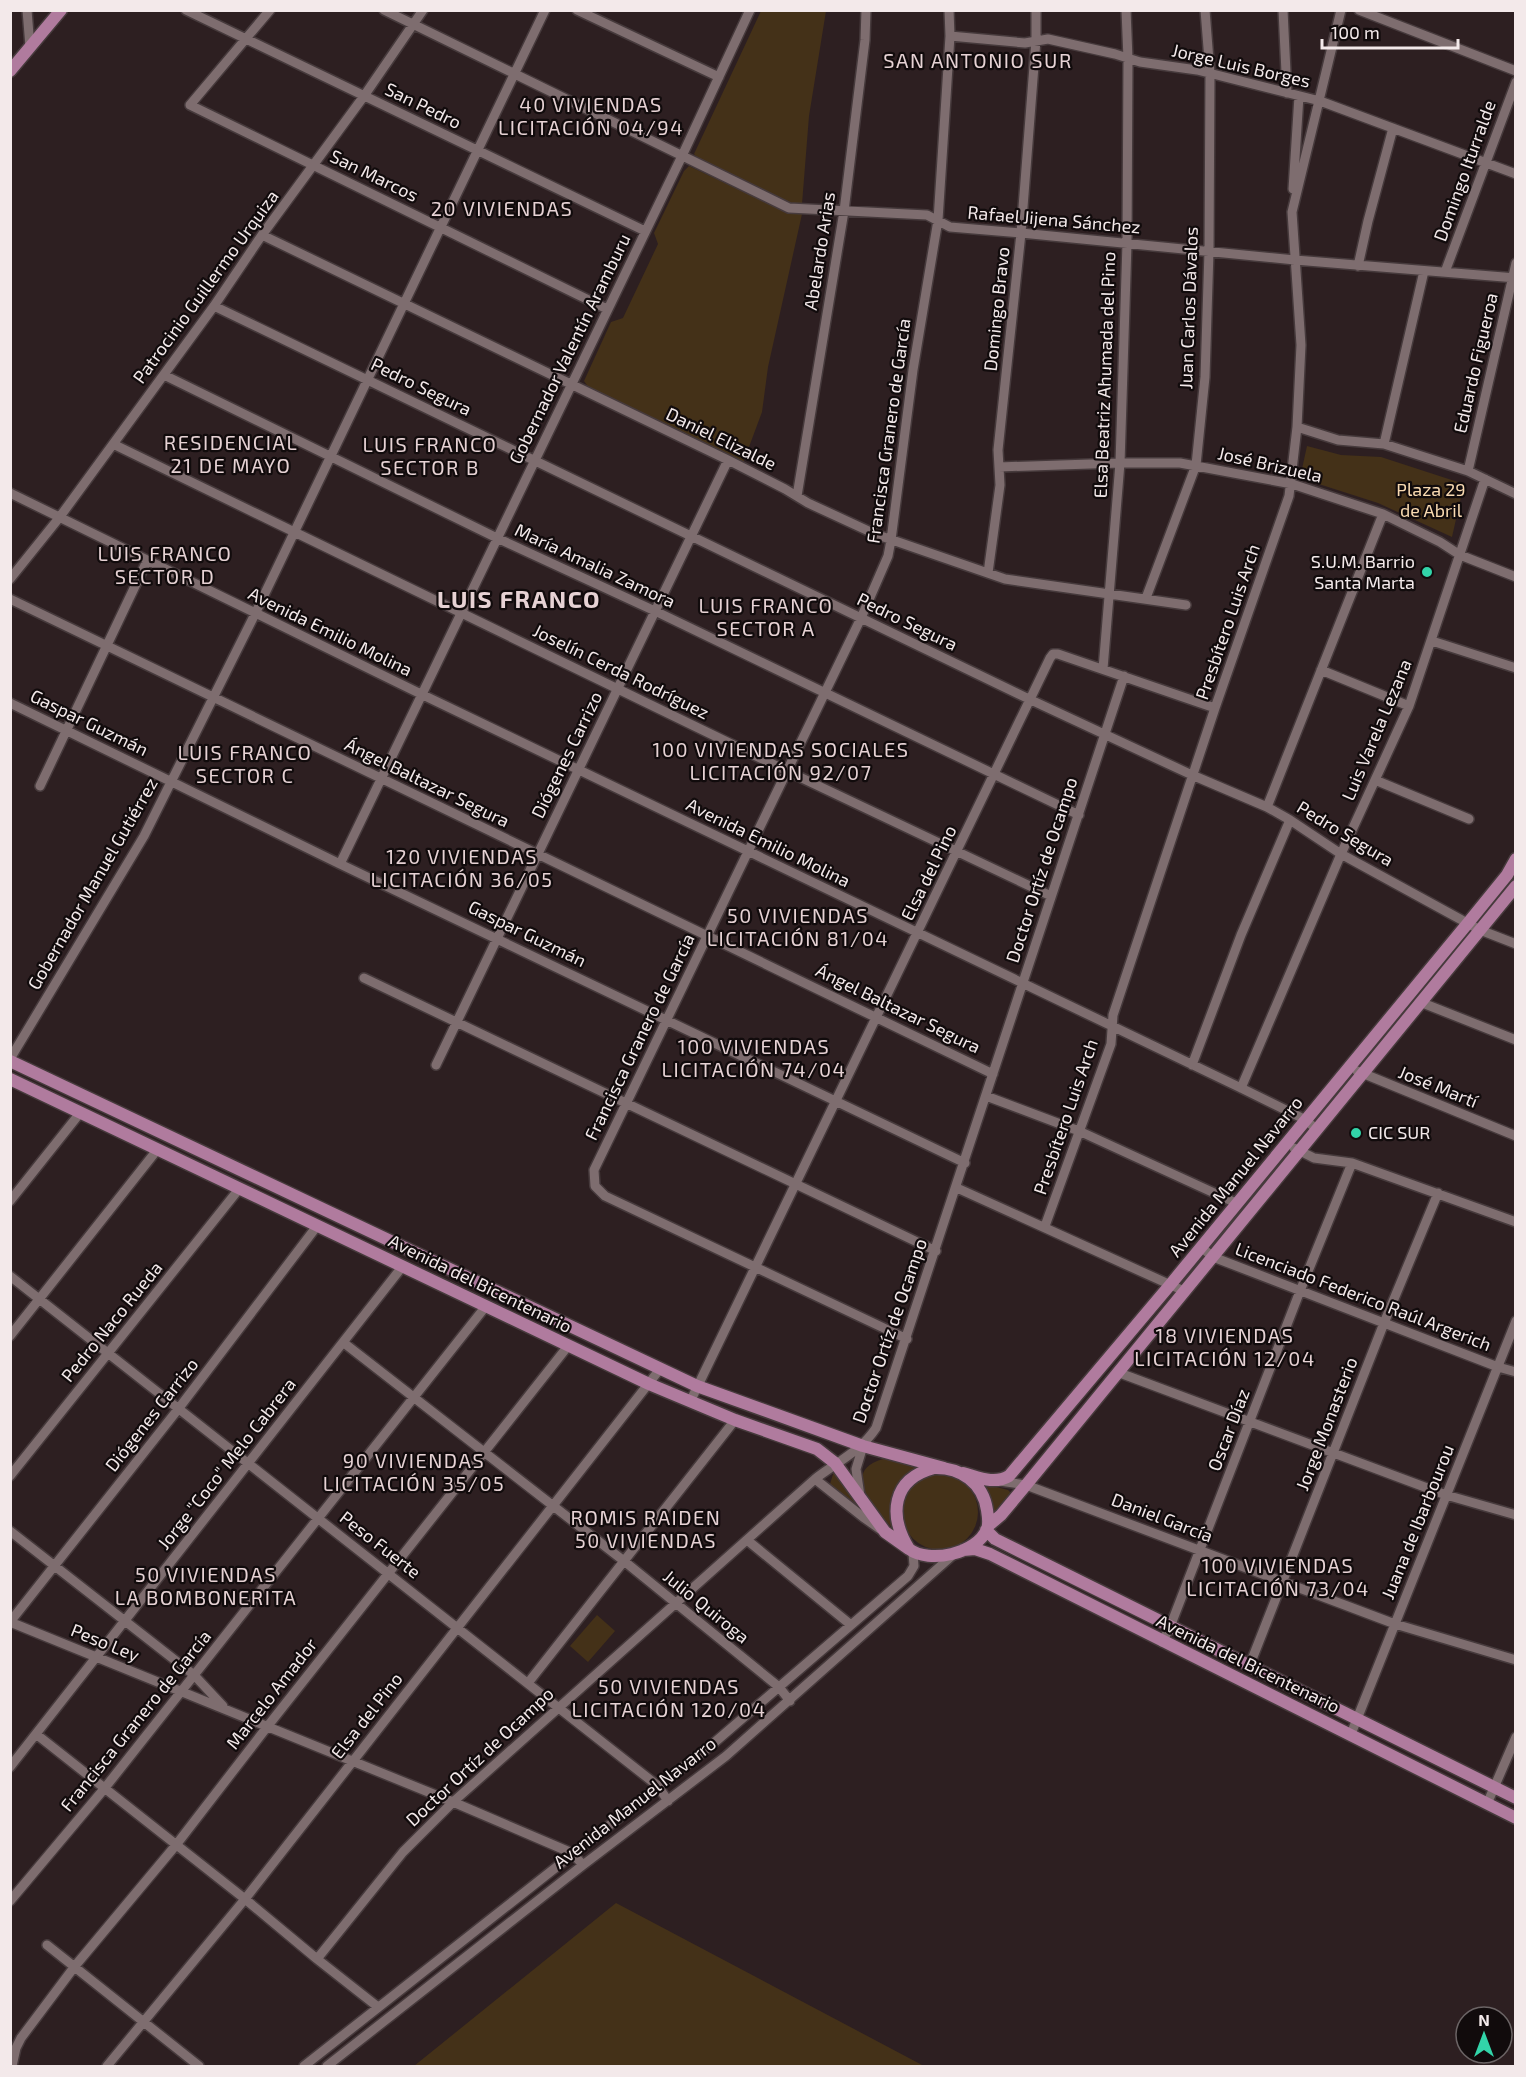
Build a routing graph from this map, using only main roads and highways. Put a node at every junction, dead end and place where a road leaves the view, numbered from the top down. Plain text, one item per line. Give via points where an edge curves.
1 (61, 10) edge
2 (13, 65) edge
3 (1515, 859) edge
4 (1515, 886) edge
5 (10, 1060) edge
6 (10, 1079) edge
7 (944, 1468) junction
8 (963, 1473) junction
9 (987, 1528) junction
10 (911, 1551) junction
11 (958, 1552) junction
12 (1515, 1798) edge
13 (1515, 1818) edge

1 - 2 main road
3 - 8 main road, Avenida Manuel Navarro via 1507,875 1468,923 1009,1476 993,1481
4 - 9 main road, Avenida Manuel Navarro
5 - 7 main road, Avenida del Bicentenario via 697,1386 863,1446
6 - 10 main road, Avenida del Bicentenario via 650,1384 817,1449 835,1463 885,1532
7 - 8 main road
7 - 10 main road via 914,1477 898,1496 897,1517 902,1538
8 - 9 main road via 983,1496
9 - 11 main road via 974,1543
9 - 12 main road, Avenida del Bicentenario via 995,1539
10 - 11 main road via 938,1557
11 - 13 main road, Avenida del Bicentenario via 982,1551

